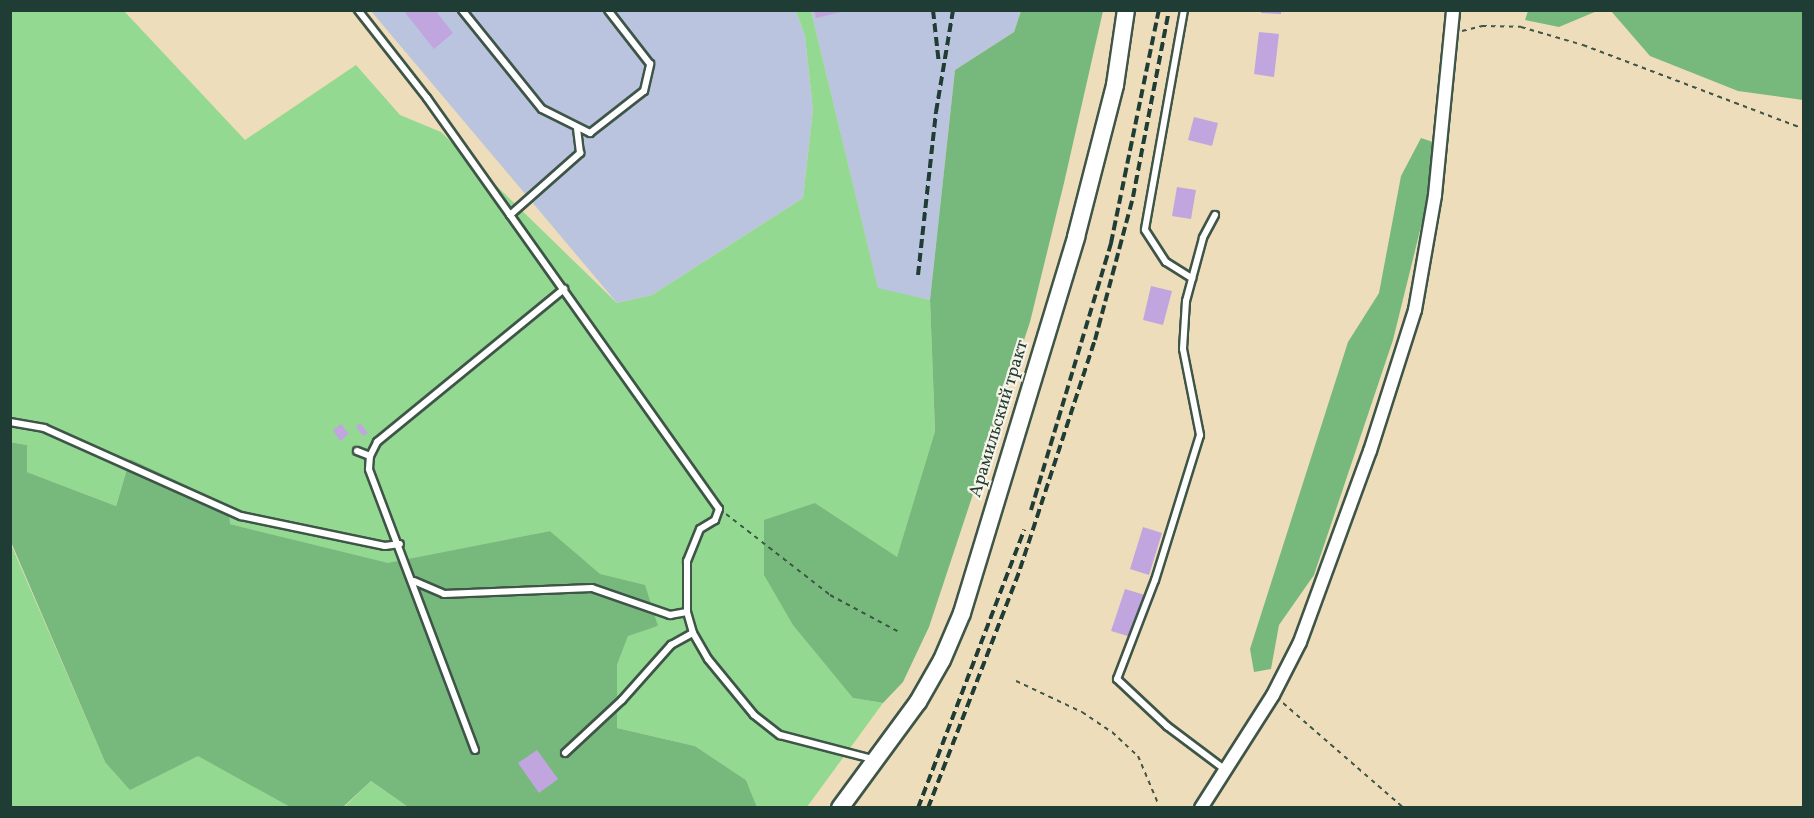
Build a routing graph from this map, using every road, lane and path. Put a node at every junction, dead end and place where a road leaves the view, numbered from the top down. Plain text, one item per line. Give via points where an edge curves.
1 (358, 10) edge
2 (462, 10) edge
3 (608, 10) edge
4 (1126, 10) edge
5 (1184, 10) edge
6 (1453, 10) edge
7 (1452, 33) junction
8 (577, 127) junction
9 (1803, 129) edge
10 (510, 215) junction
11 (1215, 215) dead end
12 (1192, 278) junction
13 (564, 289) junction
14 (10, 422) edge
15 (357, 451) dead end
16 (370, 456) junction
17 (719, 509) junction
18 (400, 544) junction
19 (414, 581) junction
20 (687, 612) junction
21 (899, 632) dead end
22 (693, 633) junction
23 (1016, 681) dead end
24 (1274, 695) junction
25 (475, 750) dead end
26 (565, 753) dead end
27 (875, 760) junction
28 (1224, 769) junction
29 (840, 807) edge
30 (1160, 807) edge
31 (1201, 807) edge
32 (1404, 807) edge

1 - 10 lane
2 - 8 lane via 542,109
3 - 8 lane via 650,64 644,91 590,133
4 - 27 main road, Арамильский тракт via 1115,86 1076,237 962,613 918,702
5 - 12 lane via 1145,230 1166,262
6 - 7 street
7 - 9 path via 1482,26 1521,27 1583,45
7 - 24 street via 1435,195 1415,310 1370,451 1312,608
8 - 10 lane via 580,153
10 - 13 lane
11 - 12 lane via 1203,238
12 - 28 lane via 1186,301 1183,349 1200,435 1155,580 1117,679 1167,726
13 - 16 lane via 377,442
13 - 17 lane
14 - 18 lane via 44,428 241,516 385,546
15 - 16 lane
16 - 18 lane via 369,469
17 - 20 lane via 715,520 700,529 687,561
17 - 21 path via 830,595
18 - 19 lane
19 - 20 lane via 444,594 592,588 670,615
19 - 25 lane
20 - 22 lane
22 - 26 lane via 671,645 622,700
22 - 27 lane via 754,716 780,735
23 - 30 path via 1082,712 1112,732 1138,756
24 - 28 street
24 - 32 path
27 - 29 main road, Арамильский тракт
28 - 31 street

